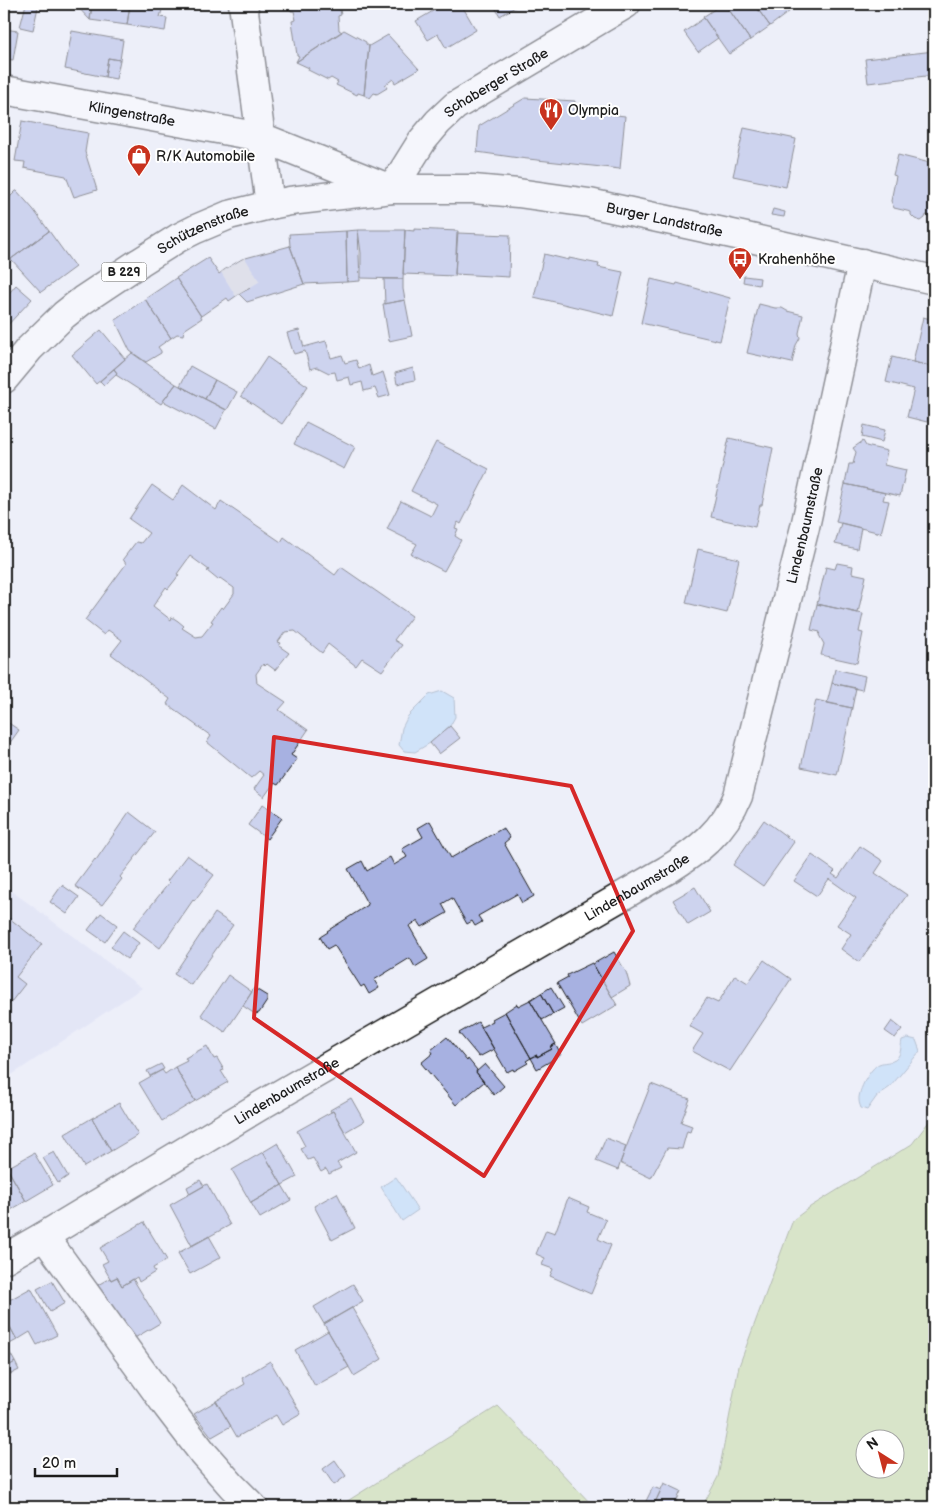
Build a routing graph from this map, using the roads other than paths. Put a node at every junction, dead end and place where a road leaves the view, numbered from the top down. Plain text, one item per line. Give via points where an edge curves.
1 (243, 4) edge
2 (626, 4) edge
3 (4, 90) edge
4 (261, 137) junction
5 (392, 189) junction
6 (270, 205) junction
7 (862, 263) junction
8 (934, 280) edge
9 (4, 379) edge
10 (44, 1236) junction
11 (4, 1259) edge
12 (254, 1507) edge

1 - 4 street
2 - 5 street, Schaberger Straße via 455,106 422,141
3 - 4 street, Klingenstraße
4 - 5 street, Burger Landstraße
4 - 6 street
5 - 6 street, Burger Landstraße
5 - 7 street, Burger Landstraße via 473,189 568,200
6 - 9 street, Schützenstraße / B 229 via 212,222 178,238 140,262 64,315
7 - 8 street, Burger Landstraße
7 - 10 street, Lindenbaumstraße via 804,527 738,796 711,838 668,870
10 - 11 street, Lindenbaumstraße
10 - 12 street via 167,1406 232,1486

